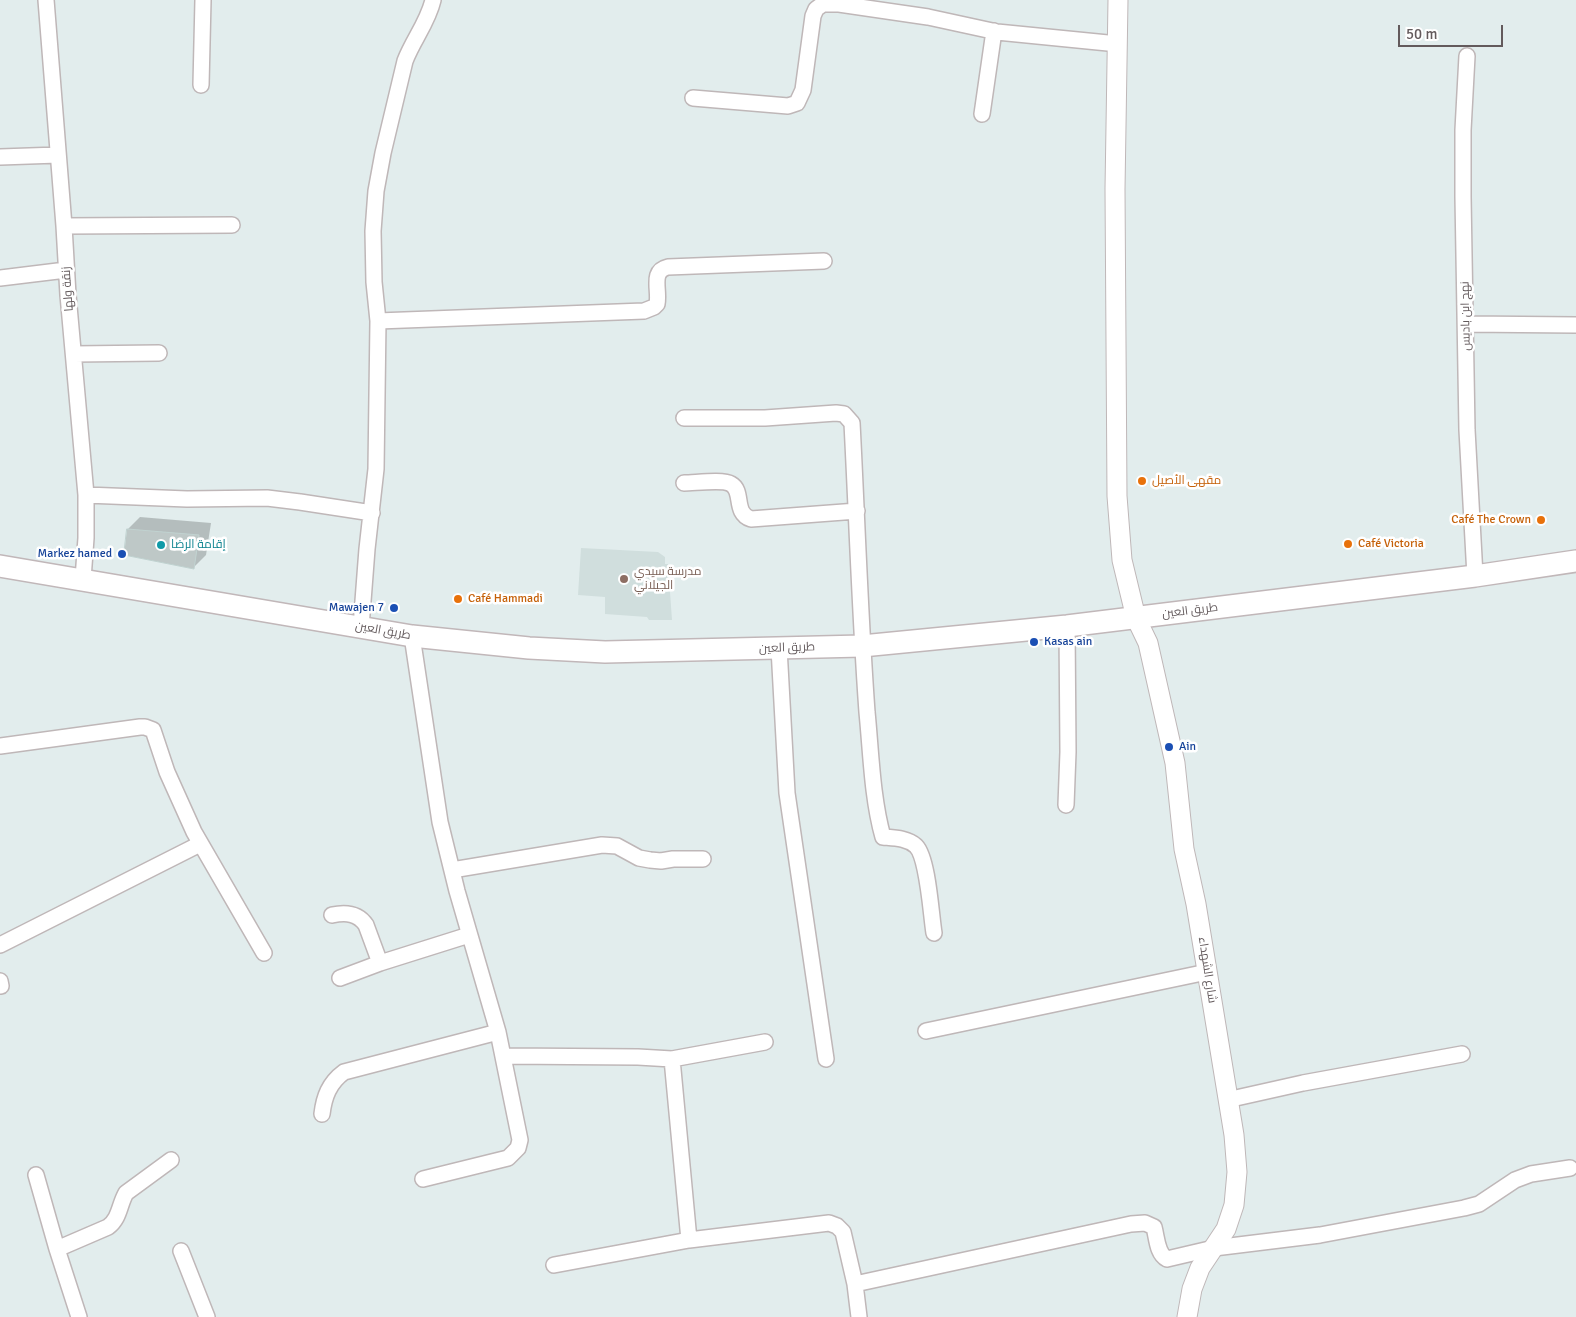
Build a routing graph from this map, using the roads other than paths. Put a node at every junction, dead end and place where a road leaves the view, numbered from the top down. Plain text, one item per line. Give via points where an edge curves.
1 (46, 0) edge
2 (203, 0) edge
3 (433, 0) edge
4 (1118, 0) edge
5 (994, 31) junction
6 (1118, 44) junction
7 (1467, 56) dead end
8 (202, 84) dead end
9 (693, 98) dead end
10 (982, 114) dead end
11 (58, 154) junction
12 (0, 157) edge
13 (232, 225) dead end
14 (64, 226) junction
15 (824, 261) dead end
16 (66, 270) junction
17 (0, 278) edge
18 (378, 320) junction
19 (1466, 324) junction
20 (1576, 325) edge
21 (159, 353) dead end
22 (74, 354) junction
23 (684, 418) dead end
24 (684, 483) dead end
25 (86, 495) junction
26 (857, 511) junction
27 (372, 513) junction
28 (1576, 561) edge
29 (0, 566) edge
30 (1475, 576) junction
31 (82, 579) junction
32 (1136, 618) junction
33 (1067, 626) junction
34 (361, 627) junction
35 (412, 636) junction
36 (862, 646) junction
37 (780, 648) junction
38 (0, 746) edge
39 (1066, 805) dead end
40 (200, 844) junction
41 (702, 859) dead end
42 (452, 870) junction
43 (332, 915) dead end
44 (934, 934) dead end
45 (469, 935) junction
46 (0, 945) edge
47 (264, 953) dead end
48 (380, 963) junction
49 (1207, 972) junction
50 (340, 978) dead end
51 (926, 1031) dead end
52 (498, 1032) junction
53 (765, 1042) dead end
54 (1462, 1054) dead end
55 (504, 1056) junction
56 (672, 1058) junction
57 (826, 1058) dead end
58 (1227, 1100) junction
59 (322, 1114) dead end
60 (171, 1160) dead end
61 (1570, 1168) dead end
62 (36, 1175) dead end
63 (423, 1179) dead end
64 (689, 1240) junction
65 (1214, 1248) junction
66 (57, 1249) junction
67 (181, 1251) dead end
68 (554, 1264) dead end
69 (855, 1284) junction
70 (79, 1317) edge
71 (207, 1317) edge
72 (859, 1317) edge
73 (1187, 1317) edge

1 - 11 street, زنقة ولها
2 - 8 street
3 - 18 street via 405,61 379,172 373,231
4 - 6 street, شارع الشهداء
5 - 6 street
5 - 9 street via 928,17 823,4 813,16 803,90 797,103 788,106
5 - 10 street
6 - 32 street, شارع الشهداء via 1115,189 1117,496 1122,560
7 - 19 street, نهج ابن باديس via 1463,130
11 - 12 street
11 - 14 street, زنقة ولها
13 - 14 street
14 - 16 street, زنقة ولها
15 - 18 street via 662,268 657,277 657,304 644,311
16 - 17 street
16 - 22 street, زنقة ولها
18 - 27 street via 376,469
19 - 20 street
19 - 30 street, نهج ابن باديس via 1467,430
21 - 22 street
22 - 25 street, زنقة ولها
23 - 26 street via 844,414 852,423
24 - 26 street via 731,484 736,488 742,512 752,519
25 - 27 street via 267,498
25 - 31 street, زنقة ولها
26 - 36 street
27 - 34 street
28 - 30 main road, طريق العين
29 - 31 main road, طريق العين
30 - 32 main road, طريق العين
31 - 34 main road, طريق العين
32 - 33 main road, طريق العين
32 - 49 street, شارع الشهداء via 1148,643 1175,763 1184,849
33 - 36 main road, طريق العين
33 - 39 street
34 - 35 main road, طريق العين
35 - 37 main road, طريق العين via 604,652
35 - 42 street via 438,808
36 - 37 main road, طريق العين
36 - 44 street via 878,821 883,837 908,842 921,853
37 - 57 street via 787,794
38 - 40 street via 140,727 153,730
40 - 46 street
40 - 47 street
41 - 42 street via 650,860 617,846 602,845
42 - 45 street
43 - 48 street via 352,914 363,920
45 - 48 street
45 - 52 street
48 - 50 street
49 - 51 street
49 - 58 street, شارع الشهداء
52 - 55 street
52 - 59 street via 344,1072 328,1090
53 - 56 street
54 - 58 street
55 - 56 street
55 - 63 street via 520,1140 518,1148 508,1158
56 - 64 street
58 - 65 street, شارع الشهداء via 1237,1172 1234,1205 1226,1229
60 - 66 street via 126,1193 114,1223
61 - 65 street via 1515,1180 1479,1204 1464,1208 1320,1235
62 - 66 street
64 - 68 street
64 - 69 street via 829,1223 843,1232
65 - 69 street via 1168,1259 1159,1249 1154,1228 1145,1223 1131,1224
65 - 73 street, شارع الشهداء via 1200,1268
66 - 70 street
67 - 71 street
69 - 72 street

